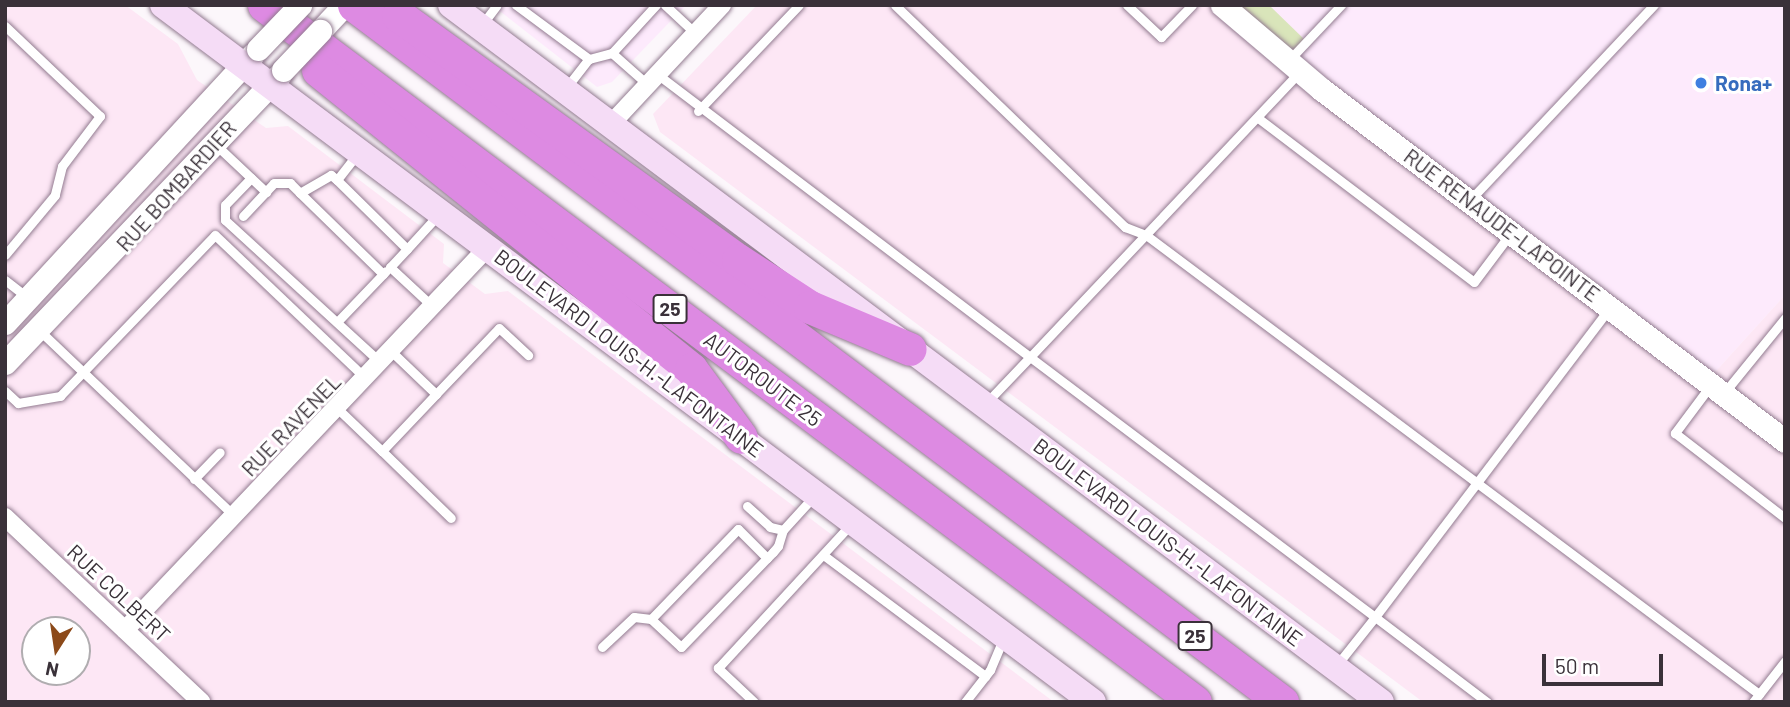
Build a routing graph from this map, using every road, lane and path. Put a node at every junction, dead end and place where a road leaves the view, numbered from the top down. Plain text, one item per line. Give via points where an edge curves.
1 (163, 5) edge
2 (245, 5) edge
3 (264, 5) edge
4 (300, 5) edge
5 (344, 5) edge
6 (354, 5) edge
7 (381, 5) edge
8 (451, 5) edge
9 (497, 5) edge
10 (516, 5) edge
11 (656, 5) edge
12 (665, 5) edge
13 (722, 5) edge
14 (799, 5) edge
15 (895, 5) edge
16 (1127, 5) edge
17 (1192, 5) edge
18 (1222, 5) edge
19 (1341, 5) edge
20 (1654, 5) edge
21 (5, 26) edge
22 (480, 27) junction
23 (695, 33) junction
24 (612, 53) junction
25 (250, 57) junction
26 (589, 59) junction
27 (1294, 66) junction
28 (276, 78) junction
29 (652, 79) junction
30 (564, 90) junction
31 (698, 111) junction
32 (1258, 118) junction
33 (611, 124) junction
34 (215, 144) junction
35 (359, 152) junction
36 (251, 178) junction
37 (337, 180) junction
38 (266, 192) junction
39 (300, 193) junction
40 (1470, 200) junction
41 (440, 213) junction
42 (243, 216) dead end
43 (1512, 232) junction
44 (1146, 235) junction
45 (487, 248) junction
46 (407, 249) junction
47 (5, 255) edge
48 (387, 271) junction
49 (5, 280) edge
50 (28, 298) junction
51 (1610, 307) junction
52 (434, 308) junction
53 (1785, 318) edge
54 (338, 321) junction
55 (5, 323) edge
56 (40, 331) junction
57 (910, 349) junction
58 (528, 355) dead end
59 (387, 357) junction
60 (1030, 357) junction
61 (5, 363) edge
62 (84, 376) junction
63 (367, 379) junction
64 (1717, 389) junction
65 (5, 391) edge
66 (436, 394) junction
67 (985, 405) junction
68 (338, 409) junction
69 (741, 436) junction
70 (1785, 441) edge
71 (382, 451) junction
72 (220, 452) dead end
73 (194, 479) junction
74 (1477, 484) junction
75 (816, 494) junction
76 (747, 506) dead end
77 (5, 517) edge
78 (234, 517) junction
79 (451, 518) dead end
80 (1785, 518) edge
81 (853, 522) junction
82 (783, 530) junction
83 (826, 557) junction
84 (767, 558) junction
85 (1376, 617) junction
86 (651, 619) junction
87 (125, 630) junction
88 (1005, 636) junction
89 (602, 647) dead end
90 (1785, 661) edge
91 (1335, 668) junction
92 (985, 676) junction
93 (1756, 698) edge
94 (201, 702) edge
95 (754, 702) edge
96 (965, 702) edge
97 (1093, 702) edge
98 (1195, 702) edge
99 (1282, 702) edge
100 (1381, 702) edge
101 (1487, 702) edge

1 - 25 main road, BOULEVARD LOUIS-H.-LAFONTAINE
2 - 69 highway via 390,133 680,360
3 - 98 highway, AUTOROUTE 25 / 25
4 - 25 street, RUE BOMBARDIER, bridge
5 - 28 street, RUE BOMBARDIER, bridge
6 - 99 highway, 25
7 - 57 highway via 452,49 738,260 810,307
8 - 22 main road, BOULEVARD LOUIS-H.-LAFONTAINE
9 - 22 lane
10 - 26 lane
11 - 24 lane
12 - 23 lane
13 - 23 street
14 - 31 lane
15 - 44 lane via 1125,227
16 - 17 lane via 1161,37
18 - 27 street, RUE RENAUDE-LAPOINTE
19 - 27 lane
20 - 40 lane
21 - 47 lane via 100,116 62,166 55,195
22 - 30 main road, BOULEVARD LOUIS-H.-LAFONTAINE
23 - 29 street
24 - 26 lane
24 - 29 lane
25 - 28 main road, BOULEVARD LOUIS-H.-LAFONTAINE
25 - 50 street, RUE BOMBARDIER
26 - 30 lane
27 - 32 lane
27 - 40 street, RUE RENAUDE-LAPOINTE
28 - 34 street, RUE BOMBARDIER
28 - 35 main road, BOULEVARD LOUIS-H.-LAFONTAINE
29 - 31 lane
29 - 33 street
30 - 33 main road, BOULEVARD LOUIS-H.-LAFONTAINE
31 - 60 lane
32 - 43 lane via 1474,282
32 - 44 lane
33 - 57 main road, BOULEVARD LOUIS-H.-LAFONTAINE
34 - 36 lane
34 - 56 street, RUE BOMBARDIER
35 - 37 lane
35 - 41 main road, BOULEVARD LOUIS-H.-LAFONTAINE
36 - 38 lane
36 - 54 lane via 225,205 225,220
37 - 39 lane via 331,175
37 - 46 lane
38 - 39 lane via 274,183 290,183
38 - 42 lane
39 - 48 lane
40 - 43 street, RUE RENAUDE-LAPOINTE
41 - 45 main road, BOULEVARD LOUIS-H.-LAFONTAINE
41 - 46 lane
43 - 51 street, RUE RENAUDE-LAPOINTE
44 - 60 lane
44 - 74 lane
45 - 52 street, RUE RAVENEL
45 - 69 main road, BOULEVARD LOUIS-H.-LAFONTAINE
46 - 48 lane
48 - 52 lane
48 - 54 lane
49 - 50 lane
50 - 55 street, RUE BOMBARDIER
51 - 64 street, RUE RENAUDE-LAPOINTE
51 - 74 lane
52 - 59 street, RUE RAVENEL
53 - 64 lane
54 - 59 lane
56 - 61 street, RUE BOMBARDIER
56 - 62 lane
57 - 67 main road, BOULEVARD LOUIS-H.-LAFONTAINE
58 - 66 lane via 499,328
59 - 63 street, RUE RAVENEL
59 - 66 lane
60 - 67 lane
60 - 85 lane
62 - 63 lane via 215,235
62 - 65 lane via 60,396 35,404 18,403
62 - 73 lane
63 - 68 street, RUE RAVENEL
64 - 70 street, RUE RENAUDE-LAPOINTE
64 - 80 lane via 1675,433
66 - 71 lane
67 - 91 main road, BOULEVARD LOUIS-H.-LAFONTAINE
68 - 71 lane
68 - 78 street, RUE RAVENEL
69 - 75 main road, BOULEVARD LOUIS-H.-LAFONTAINE
71 - 79 lane
72 - 73 lane
73 - 78 lane
74 - 85 lane
74 - 93 lane
75 - 81 main road, BOULEVARD LOUIS-H.-LAFONTAINE
75 - 82 lane
76 - 82 lane via 770,527
77 - 87 street, RUE COLBERT
78 - 87 street, RUE RAVENEL
81 - 83 lane
81 - 88 main road, BOULEVARD LOUIS-H.-LAFONTAINE
82 - 84 lane
83 - 92 lane
83 - 95 lane via 718,668
84 - 86 lane via 681,647
84 - 86 lane via 738,529
85 - 91 lane
85 - 101 lane
86 - 89 lane via 634,617
87 - 94 street, RUE COLBERT
88 - 92 lane
88 - 97 main road, BOULEVARD LOUIS-H.-LAFONTAINE
90 - 93 lane
91 - 100 main road, BOULEVARD LOUIS-H.-LAFONTAINE
92 - 96 lane

